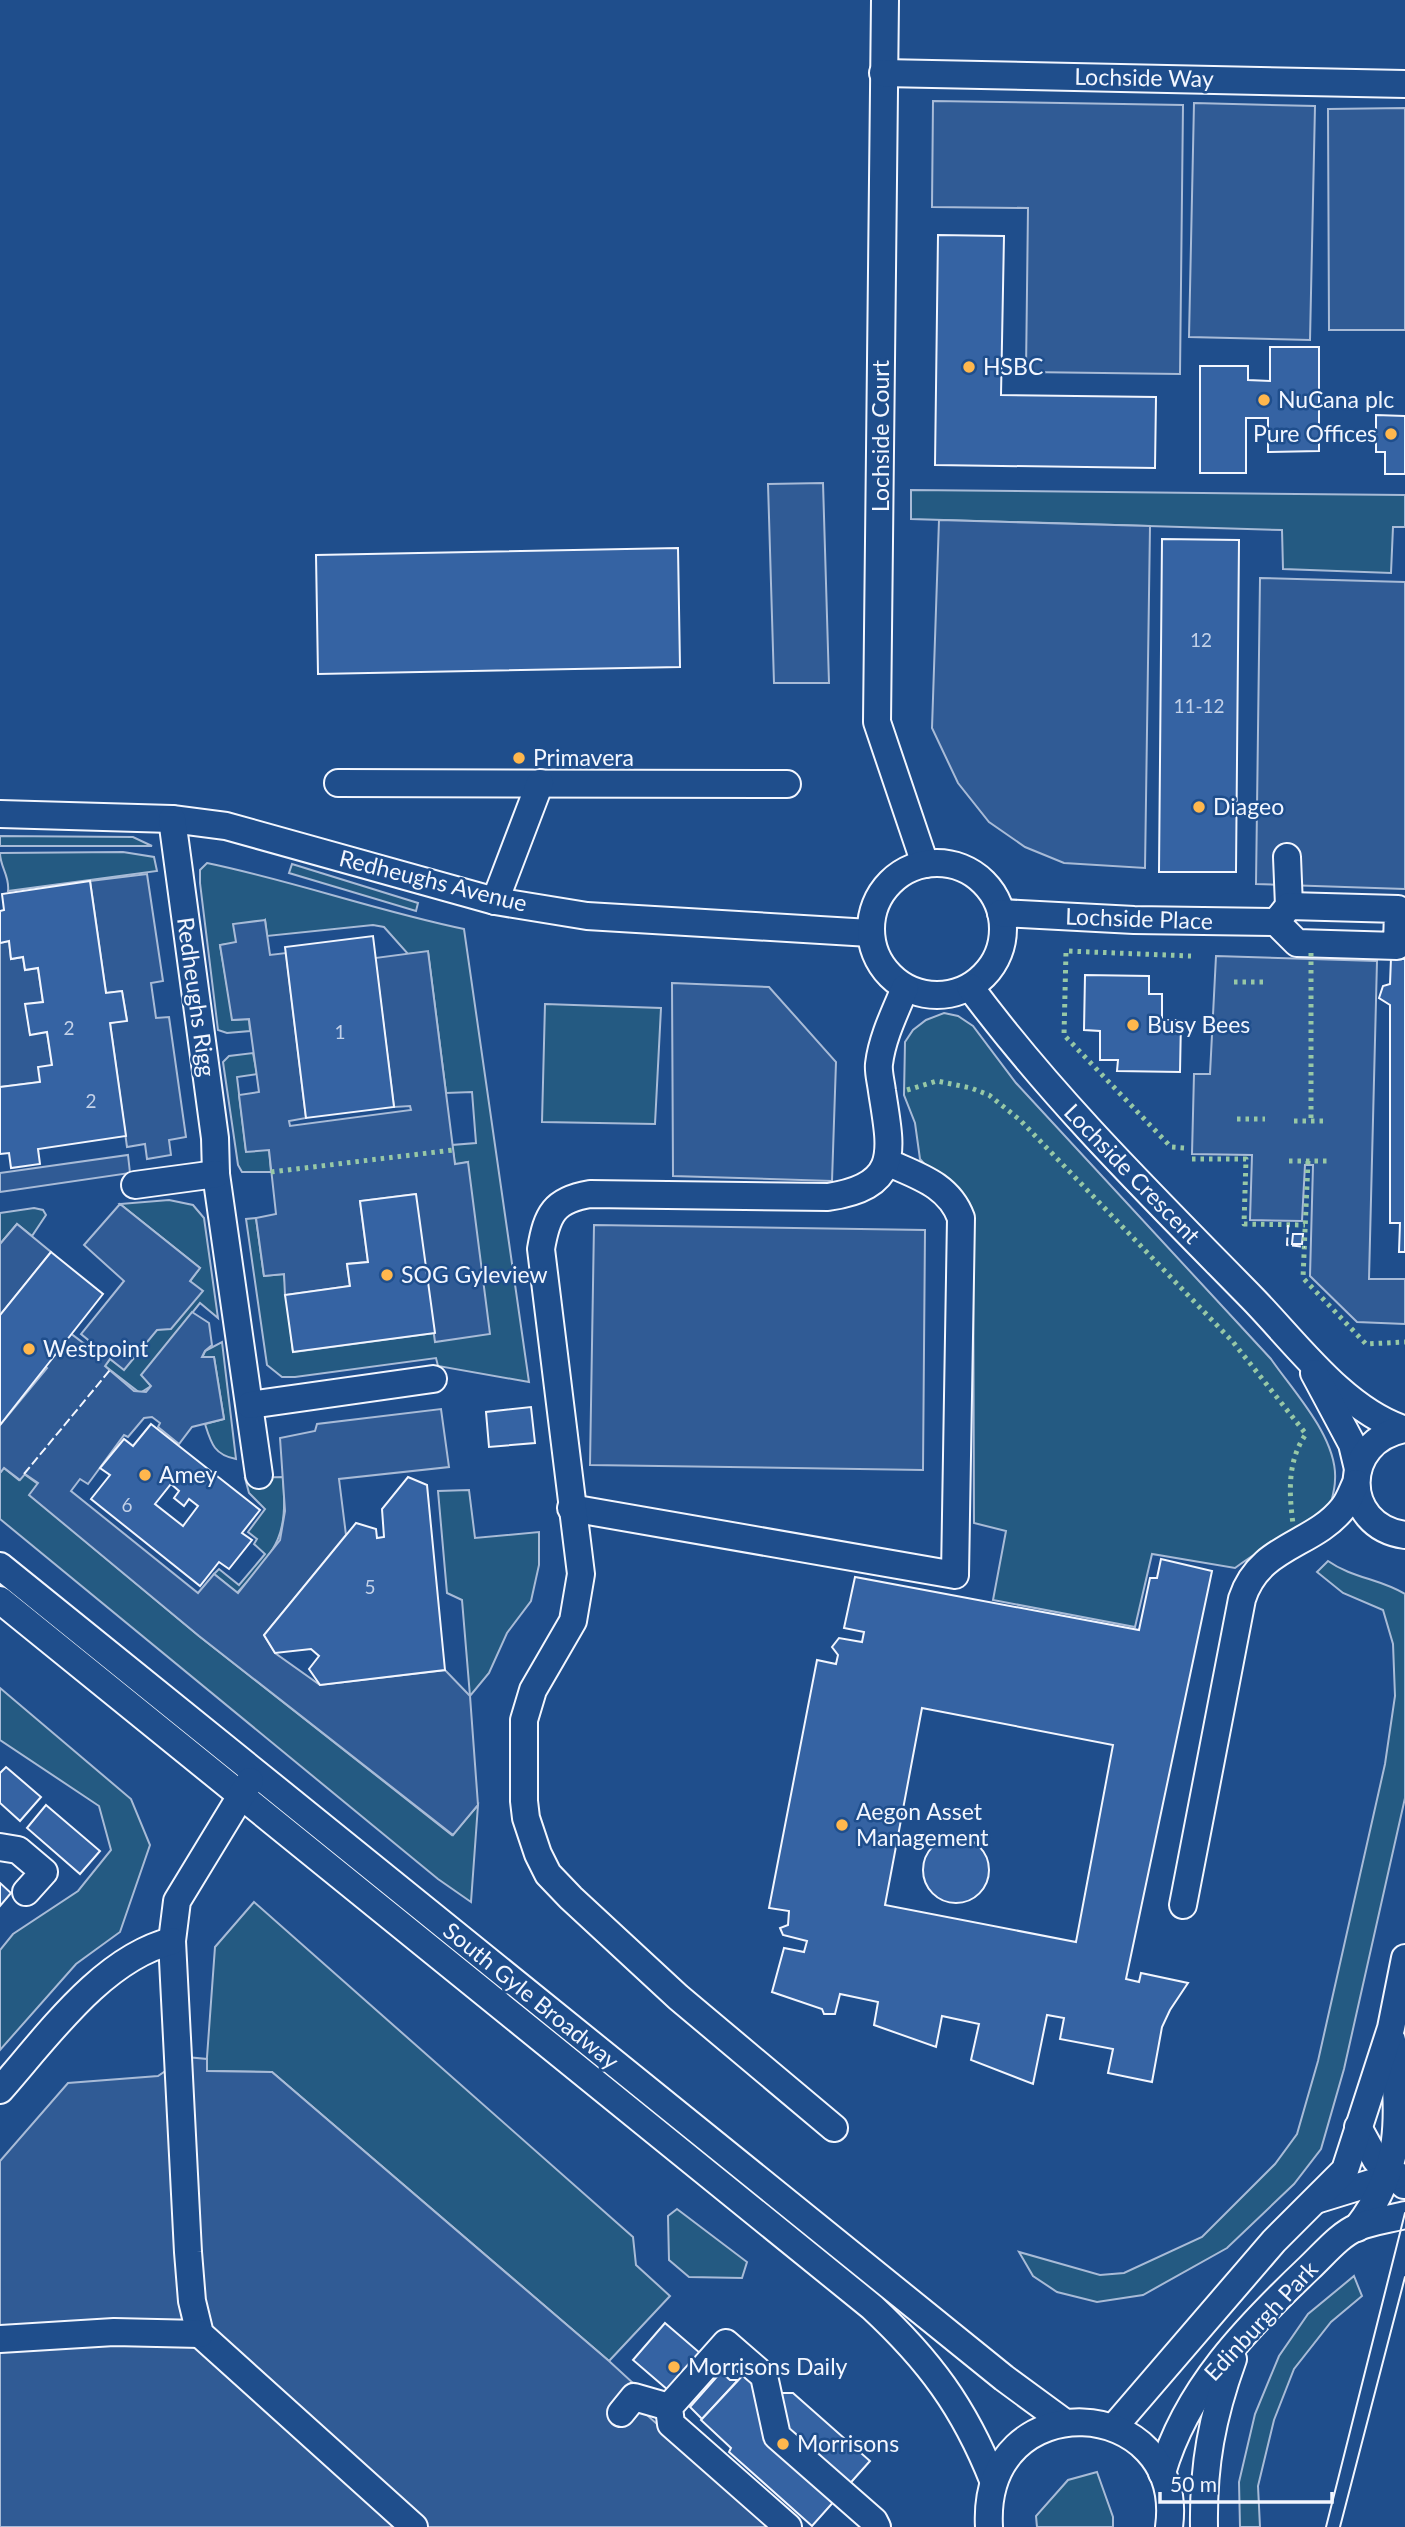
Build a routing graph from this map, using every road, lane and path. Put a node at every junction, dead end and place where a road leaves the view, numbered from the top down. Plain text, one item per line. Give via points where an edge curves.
1 (885, 0) edge
2 (883, 73) junction
3 (1405, 83) edge
4 (338, 783) dead end
5 (540, 783) junction
6 (787, 784) dead end
7 (0, 814) edge
8 (172, 819) junction
9 (1287, 857) dead end
10 (925, 863) junction
11 (495, 901) junction
12 (1001, 913) junction
13 (870, 933) junction
14 (970, 987) junction
15 (905, 988) junction
16 (888, 1163) junction
17 (216, 1174) junction
18 (135, 1185) dead end
19 (1303, 1353) junction
20 (433, 1379) dead end
21 (250, 1405) junction
22 (1404, 1429) edge
23 (259, 1475) dead end
24 (1357, 1476) junction
25 (571, 1508) junction
26 (1312, 1533) junction
27 (1399, 1534) edge
28 (0, 1566) edge
29 (0, 1600) edge
30 (248, 1784) junction
31 (0, 1847) edge
32 (26, 1892) dead end
33 (1183, 1905) dead end
34 (172, 1941) junction
35 (1405, 1958) edge
36 (1391, 2028) junction
37 (0, 2090) edge
38 (1358, 2127) junction
39 (834, 2128) dead end
40 (1403, 2130) edge
41 (1401, 2179) edge
42 (1319, 2199) junction
43 (1405, 2215) edge
44 (1357, 2228) junction
45 (200, 2334) junction
46 (1240, 2338) junction
47 (0, 2339) edge
48 (669, 2407) junction
49 (621, 2413) dead end
50 (1064, 2422) junction
51 (1114, 2427) junction
52 (1162, 2473) junction
53 (993, 2480) junction
54 (414, 2527) edge
55 (788, 2527) edge
56 (877, 2527) edge
57 (989, 2527) edge
58 (1169, 2527) edge
59 (1203, 2527) edge

1 - 2 street, Lochside Court
2 - 3 street, Lochside Way
2 - 10 street, Lochside Court via 877,722
4 - 5 street
5 - 6 street
5 - 11 street
7 - 8 street, Redheughs Avenue
8 - 11 street, Redheughs Avenue via 226,826
8 - 17 street, Redheughs Rigg
9 - 12 street, Lochside Place via 1282,914 1188,922
10 - 12 street via 973,873 995,898
10 - 13 street via 902,872 884,888 876,901
11 - 13 street, Redheughs Avenue via 587,916
12 - 14 street via 1003,930 997,955
13 - 15 street via 881,965
14 - 15 street via 938,996
14 - 19 street, Lochside Crescent via 1018,1053 1076,1118
15 - 16 street via 879,1065 890,1145
16 - 25 street via 868,1184 850,1194 828,1197 590,1194 558,1204 544,1233 541,1264
16 - 25 street via 937,1185 955,1201 961,1217 955,1575
17 - 18 street
17 - 21 street, Redheughs Rigg
19 - 22 street, Lochside Crescent via 1367,1413
19 - 24 street, Lochside Crescent via 1352,1444
20 - 21 street
21 - 23 street, Redheughs Rigg
22 - 24 street, Lochside Crescent via 1374,1442
24 - 26 street via 1343,1508
24 - 27 street, Lochside Crescent via 1361,1505
25 - 39 street via 580,1563 577,1605 564,1640 533,1690 524,1720 525,1810 538,1854 548,1874 571,1898 678,1997
26 - 27 street via 1351,1526
26 - 33 street via 1276,1553 1248,1578
28 - 30 street, South Gyle Broadway
29 - 30 street, South Gyle Broadway
30 - 34 street via 177,1901
30 - 50 street, South Gyle Broadway
30 - 53 street, South Gyle Broadway via 915,2347 958,2404
31 - 32 street via 18,1850 44,1872
34 - 37 street via 151,1946 88,1992
34 - 45 street via 188,2252
35 - 36 street
36 - 38 street
36 - 40 street
38 - 41 street via 1376,2160
38 - 42 street via 1345,2170
40 - 41 street
41 - 42 street
41 - 44 street via 1381,2196
42 - 51 street, Edinburgh Park via 1274,2241
43 - 44 street, Edinburgh Park
44 - 46 street, Edinburgh Park via 1306,2270
45 - 47 street via 114,2332
45 - 54 street
46 - 52 street, Edinburgh Park via 1200,2389 1172,2439
46 - 59 street via 1215,2409 1203,2476
48 - 49 street via 634,2397
48 - 55 street via 671,2424
48 - 56 street via 726,2343 764,2376 777,2436
50 - 51 street, South Gyle Broadway
50 - 53 street, South Gyle Broadway via 1021,2442 1004,2459
51 - 52 street, South Gyle Broadway via 1134,2438
52 - 58 street, South Gyle Broadway via 1169,2493
53 - 57 street, South Gyle Broadway

